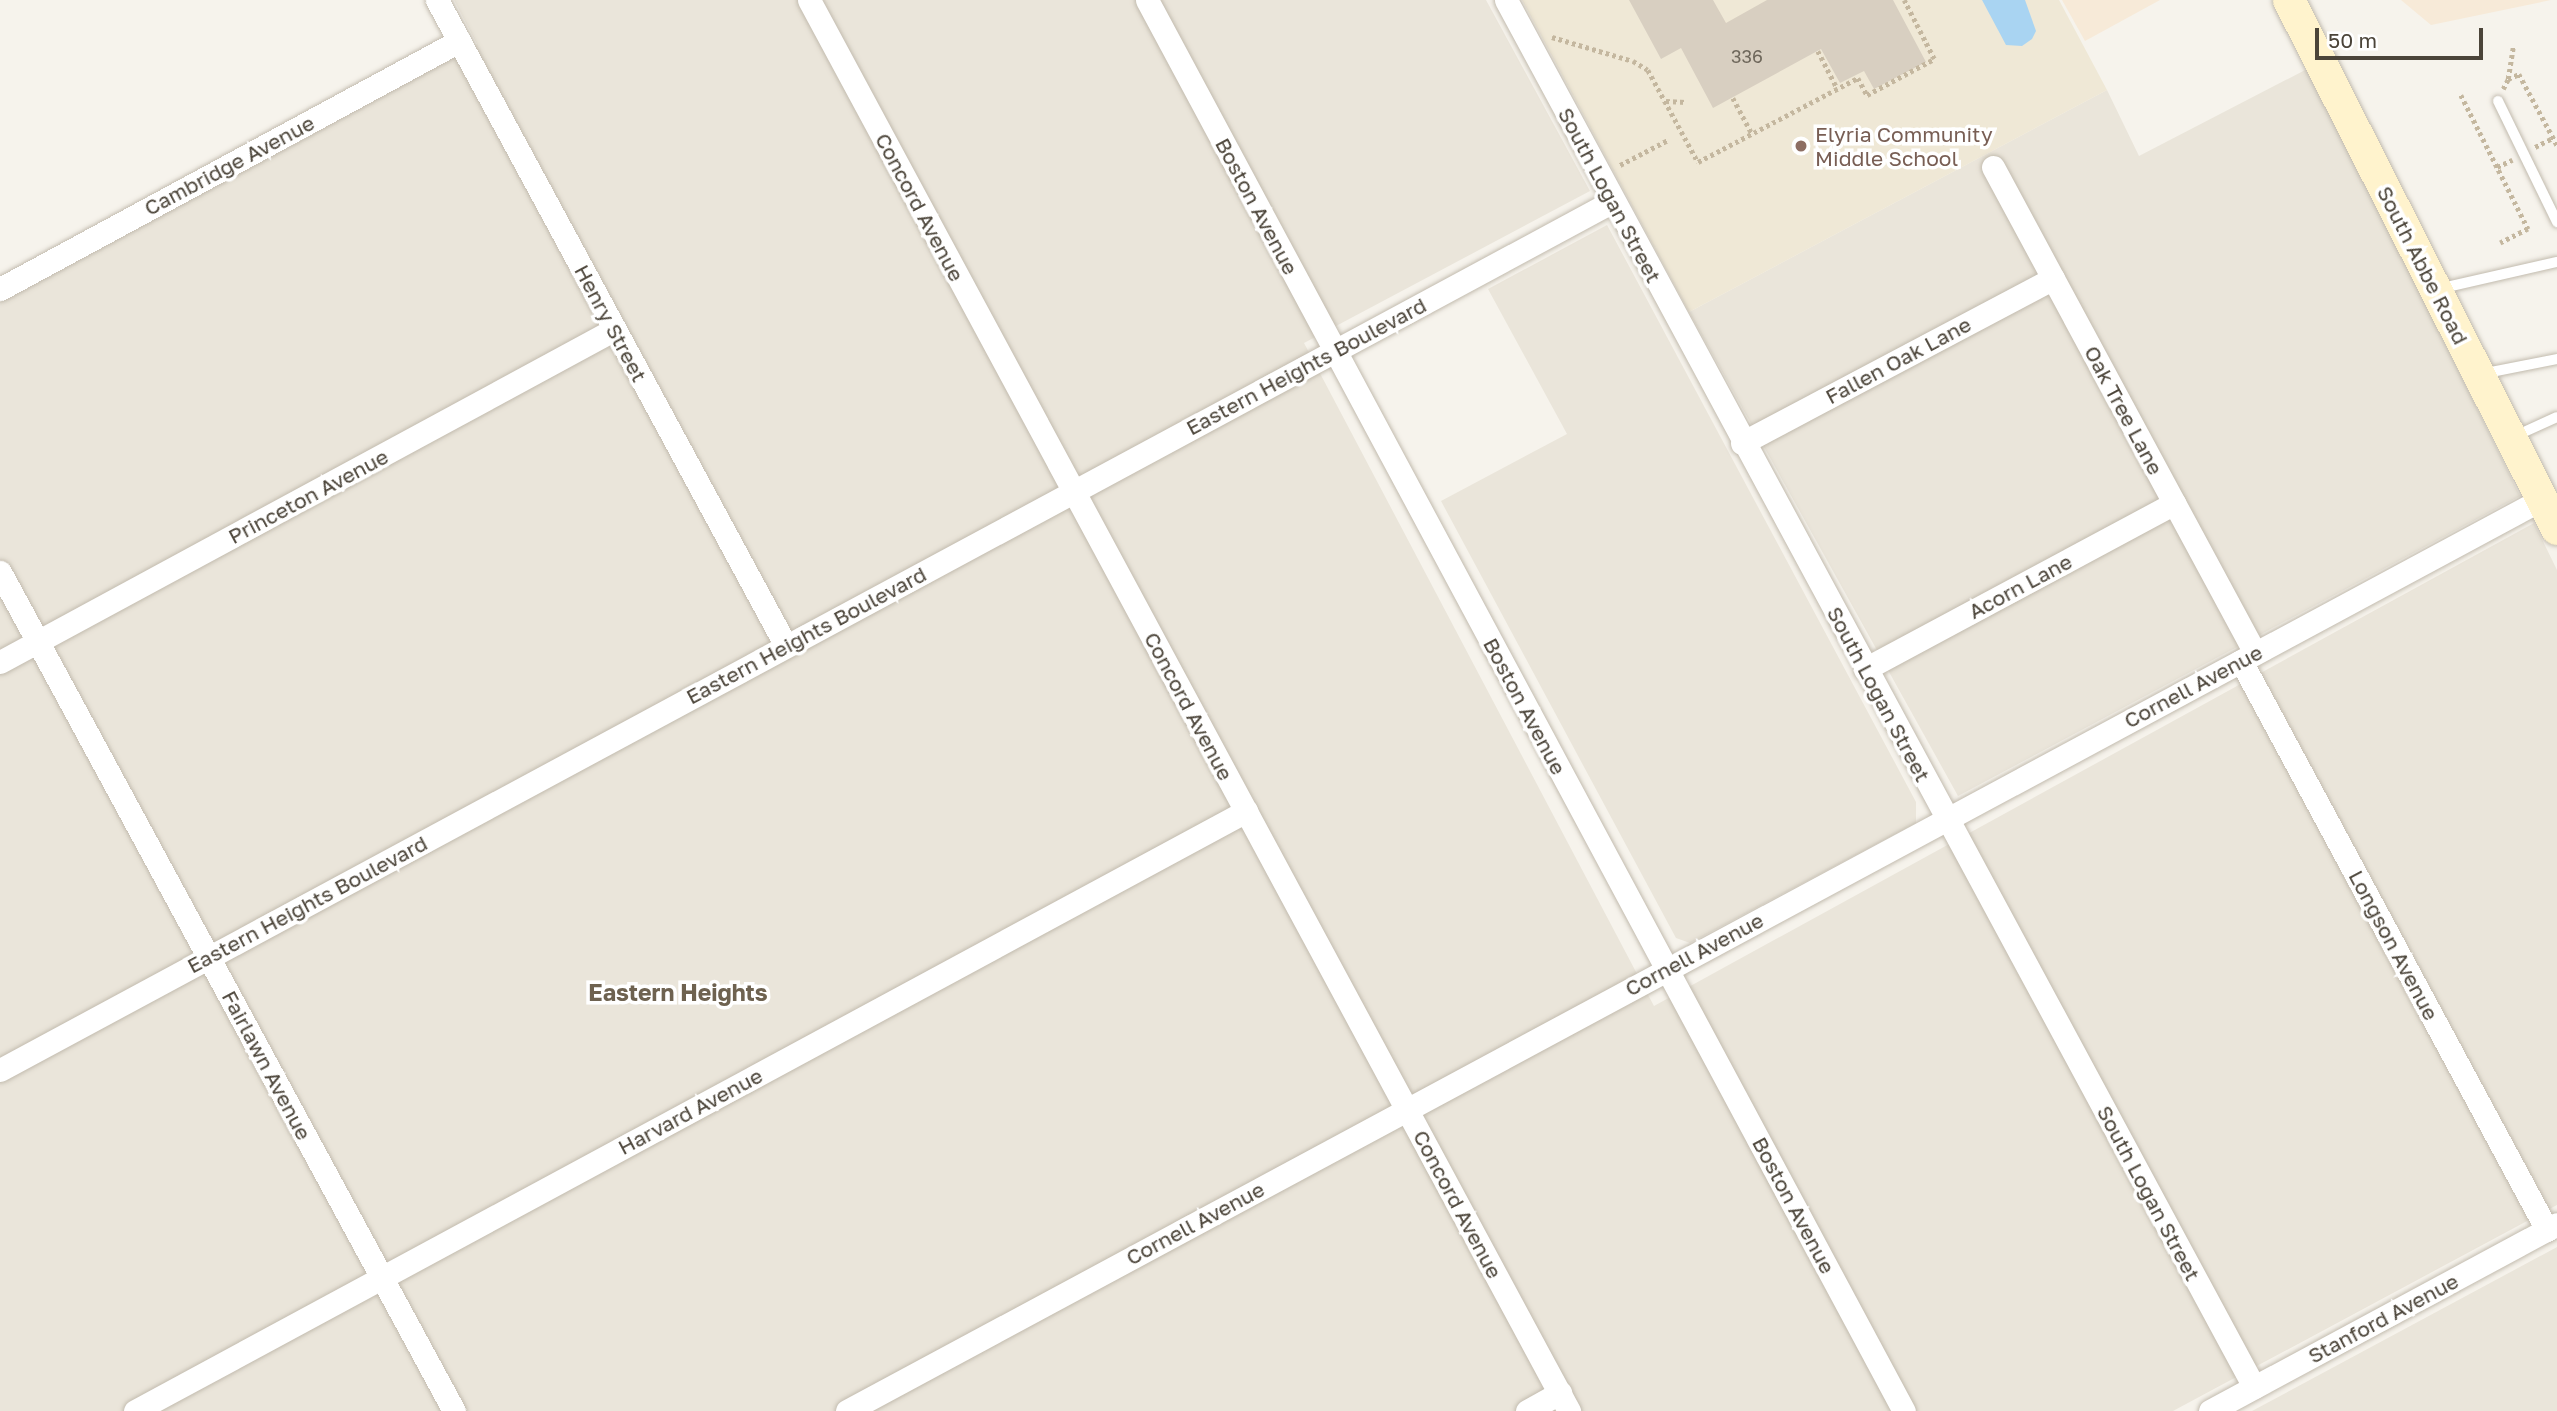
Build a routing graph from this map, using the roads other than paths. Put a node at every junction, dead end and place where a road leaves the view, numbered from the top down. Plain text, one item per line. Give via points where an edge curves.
1 (437, 0) edge
2 (809, 0) edge
3 (1147, 0) edge
4 (1506, 0) edge
5 (2289, 0) edge
6 (459, 41) junction
7 (2498, 101) dead end
8 (1993, 167) dead end
9 (1613, 201) junction
10 (2557, 222) edge
11 (2557, 262) edge
12 (2053, 278) junction
13 (0, 289) edge
14 (2435, 289) junction
15 (615, 330) junction
16 (1335, 351) junction
17 (2557, 359) edge
18 (2478, 374) junction
19 (2557, 417) edge
20 (2511, 439) junction
21 (1742, 443) junction
22 (1073, 491) junction
23 (2542, 499) junction
24 (2174, 503) junction
25 (2557, 529) edge
26 (0, 572) edge
27 (38, 641) junction
28 (786, 646) junction
29 (2248, 657) junction
30 (0, 662) edge
31 (1865, 669) junction
32 (1246, 811) junction
33 (1946, 819) junction
34 (209, 958) junction
35 (1667, 969) junction
36 (0, 1070) edge
37 (1407, 1109) junction
38 (2552, 1227) edge
39 (382, 1278) junction
40 (2254, 1387) junction
41 (1564, 1402) edge
42 (135, 1411) edge
43 (454, 1411) edge
44 (846, 1411) edge
45 (1527, 1411) edge
46 (1904, 1411) edge
47 (2210, 1411) edge

1 - 6 street, Henry Street
2 - 22 street, Concord Avenue
3 - 16 street, Boston Avenue
4 - 9 street, South Logan Street
5 - 14 street, South Abbe Road
6 - 13 street, Cambridge Avenue
6 - 15 street, Henry Street
7 - 10 lane
8 - 12 street, Oak Tree Lane
9 - 16 street, Eastern Heights Boulevard
9 - 21 street, South Logan Street
11 - 14 lane
12 - 21 street, Fallen Oak Lane
12 - 24 street, Oak Tree Lane
14 - 18 street, South Abbe Road
15 - 27 street, Princeton Avenue
15 - 28 street, Henry Street
16 - 22 street, Eastern Heights Boulevard
16 - 35 street, Boston Avenue
17 - 18 lane
18 - 20 street, South Abbe Road
19 - 20 lane
20 - 23 street, South Abbe Road
21 - 31 street, South Logan Street
22 - 28 street, Eastern Heights Boulevard
22 - 32 street, Concord Avenue
23 - 25 street, South Abbe Road
23 - 29 street, Cornell Avenue
24 - 29 street, Oak Tree Lane
24 - 31 street, Acorn Lane
26 - 27 street, Fairlawn Avenue
27 - 30 street, Princeton Avenue
27 - 34 street, Fairlawn Avenue
28 - 34 street, Eastern Heights Boulevard
29 - 33 street, Cornell Avenue
29 - 38 street, Longson Avenue
31 - 33 street, South Logan Street
32 - 37 street, Concord Avenue
32 - 39 street, Harvard Avenue
33 - 35 street, Cornell Avenue
33 - 40 street, South Logan Street
34 - 36 street, Eastern Heights Boulevard
34 - 39 street, Fairlawn Avenue
35 - 37 street, Cornell Avenue
35 - 46 street, Boston Avenue
37 - 41 street, Concord Avenue
37 - 44 street, Cornell Avenue
38 - 40 street, Stanford Avenue
39 - 42 street, Harvard Avenue
39 - 43 street, Fairlawn Avenue
40 - 47 street, Stanford Avenue
41 - 45 street

